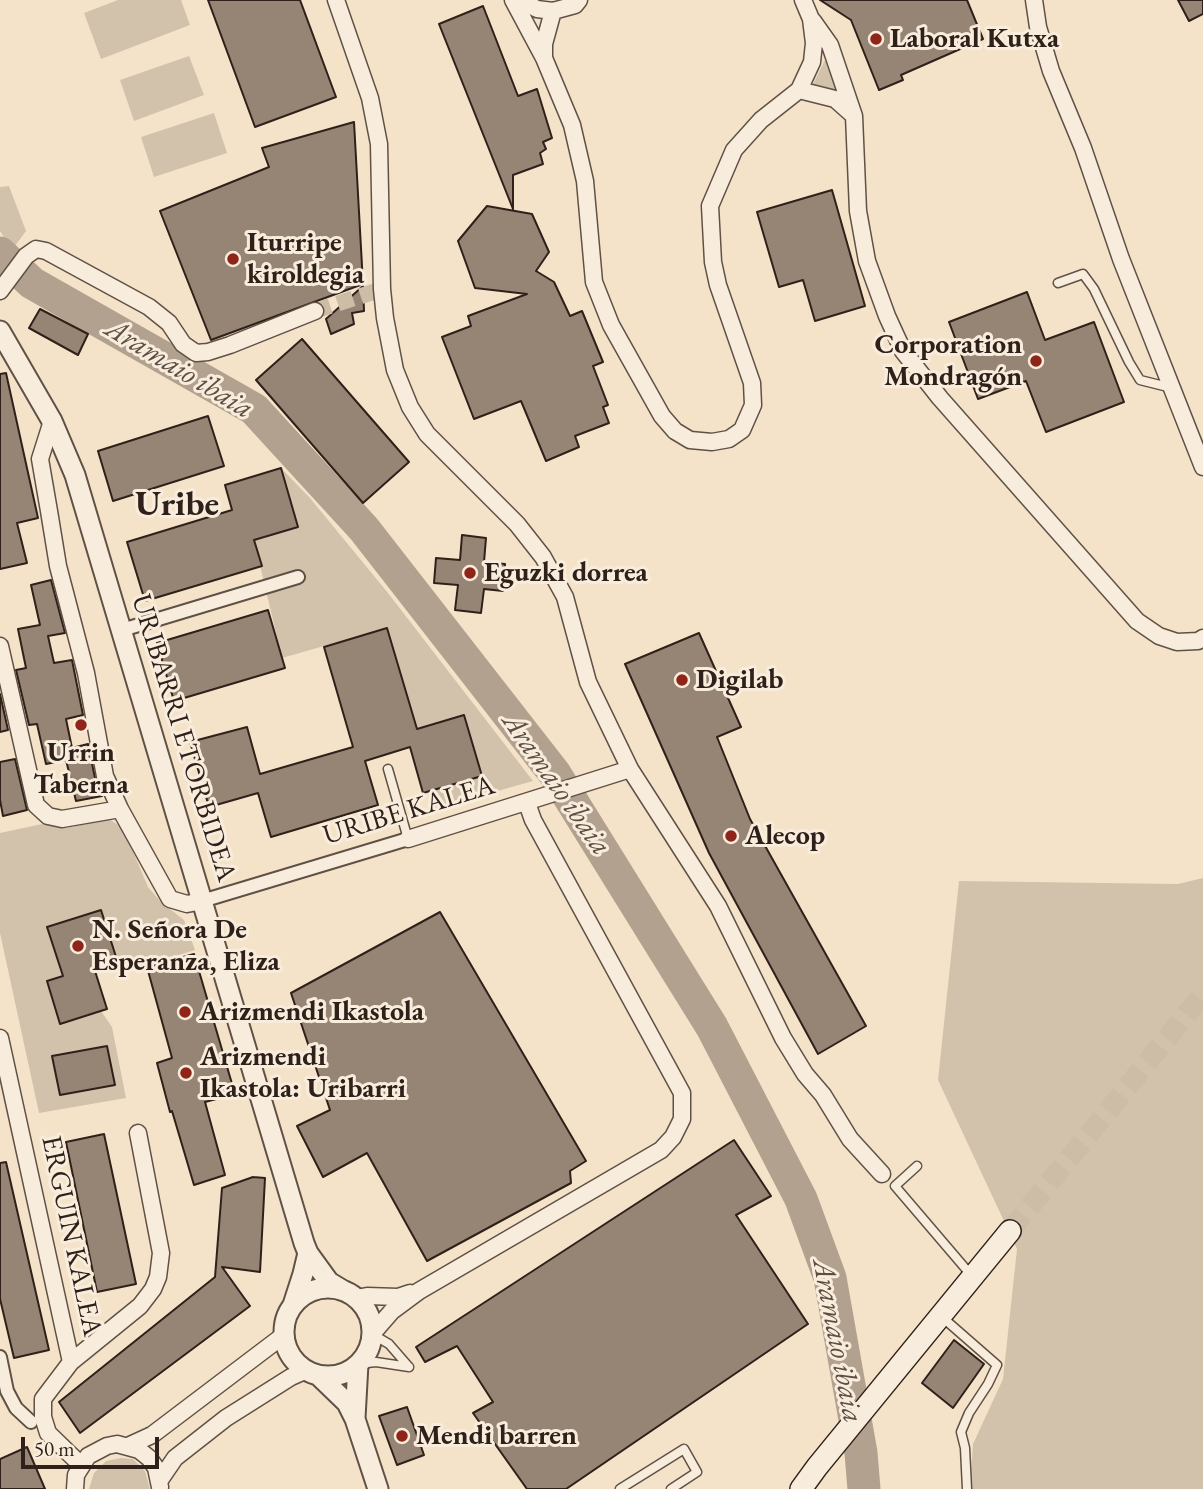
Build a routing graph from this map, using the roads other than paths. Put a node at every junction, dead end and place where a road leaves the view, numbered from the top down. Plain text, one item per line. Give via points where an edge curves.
1 (336, 0) edge
2 (513, 0) edge
3 (520, 0) edge
4 (579, 0) edge
5 (803, 0) edge
6 (1034, 0) edge
7 (553, 11) junction
8 (811, 19) junction
9 (544, 58) junction
10 (799, 90) junction
11 (854, 116) junction
12 (1058, 283) dead end
13 (3, 287) edge
14 (315, 311) tunnel mouth
15 (0, 331) edge
16 (1172, 388) junction
17 (52, 421) junction
18 (1203, 467) edge
19 (298, 577) dead end
20 (122, 630) junction
21 (1203, 638) edge
22 (0, 646) edge
23 (388, 769) dead end
24 (630, 769) junction
25 (527, 803) junction
26 (120, 809) junction
27 (408, 839) junction
28 (202, 901) junction
29 (0, 1038) edge
30 (138, 1133) dead end
31 (916, 1166) dead end
32 (882, 1174) joint
33 (895, 1186) junction
34 (1010, 1231) tunnel mouth
35 (308, 1253) junction
36 (973, 1278) junction
37 (419, 1291) junction
38 (350, 1295) junction
39 (293, 1305) junction
40 (941, 1316) junction
41 (372, 1334) junction
42 (284, 1335) junction
43 (0, 1357) edge
44 (71, 1362) junction
45 (358, 1364) junction
46 (312, 1373) junction
47 (355, 1419) junction
48 (31, 1422) dead end
49 (128, 1446) junction
50 (81, 1465) junction
51 (160, 1484) edge
52 (75, 1489) edge
53 (378, 1489) edge
54 (620, 1489) edge
55 (671, 1489) edge
56 (801, 1489) edge
57 (967, 1489) edge

1 - 24 street via 370,98 379,144 382,289 395,370 427,433 517,524 543,557 565,597 588,682
2 - 9 street
3 - 7 street
4 - 7 street
5 - 8 street
6 - 16 street via 1051,71
7 - 9 street
8 - 10 street via 812,62
8 - 11 street via 830,45
9 - 10 street via 572,125 585,181 594,282 611,325 662,416 690,440 729,439 742,430 753,405 752,383 713,262 710,206 734,150 761,120
10 - 11 street via 835,99
11 - 21 street via 858,211 867,261 903,351 1138,621 1158,636 1177,642
12 - 16 lane via 1083,274 1140,380
13 - 14 street via 26,256 36,249 46,251 149,307 196,353 230,345
15 - 17 street, URIBARRI ETORBIDEA
16 - 18 street
17 - 20 street, URIBARRI ETORBIDEA via 75,475
17 - 26 street via 40,459 48,511 105,776
19 - 20 street
20 - 28 street, URIBARRI ETORBIDEA
22 - 26 street via 36,805 48,816 62,819
23 - 27 lane
24 - 25 street, URIBE KALEA
24 - 32 street via 718,906 805,1074 850,1139
25 - 27 street, URIBE KALEA
25 - 37 street via 682,1093 681,1119 661,1150
26 - 28 street via 170,899 187,904
27 - 28 street, URIBE KALEA
28 - 35 street, URIBARRI ETORBIDEA
29 - 44 street, ERGUIN KALEA
30 - 44 street via 161,1253 158,1278 140,1306
31 - 33 lane
32 - 33 lane
33 - 36 lane
34 - 36 main road
35 - 38 street via 329,1282
35 - 39 street
36 - 40 main road
37 - 38 street via 398,1297
37 - 41 street
38 - 39 street via 316,1289
38 - 41 street via 365,1308
39 - 42 street
40 - 56 main road
40 - 57 lane via 997,1365 961,1432
41 - 45 street
41 - 45 lane via 389,1343 409,1367
42 - 46 street via 295,1361
42 - 49 street via 152,1435
43 - 48 street via 7,1391
44 - 50 street, ERGUIN KALEA via 43,1399 43,1417 48,1433
45 - 46 street via 332,1376
45 - 47 street
46 - 47 street via 347,1403
46 - 51 street via 291,1377 226,1418 175,1458
47 - 53 street
49 - 50 street via 107,1446
49 - 51 street via 149,1458
50 - 52 street
54 - 55 lane via 684,1449 697,1472

